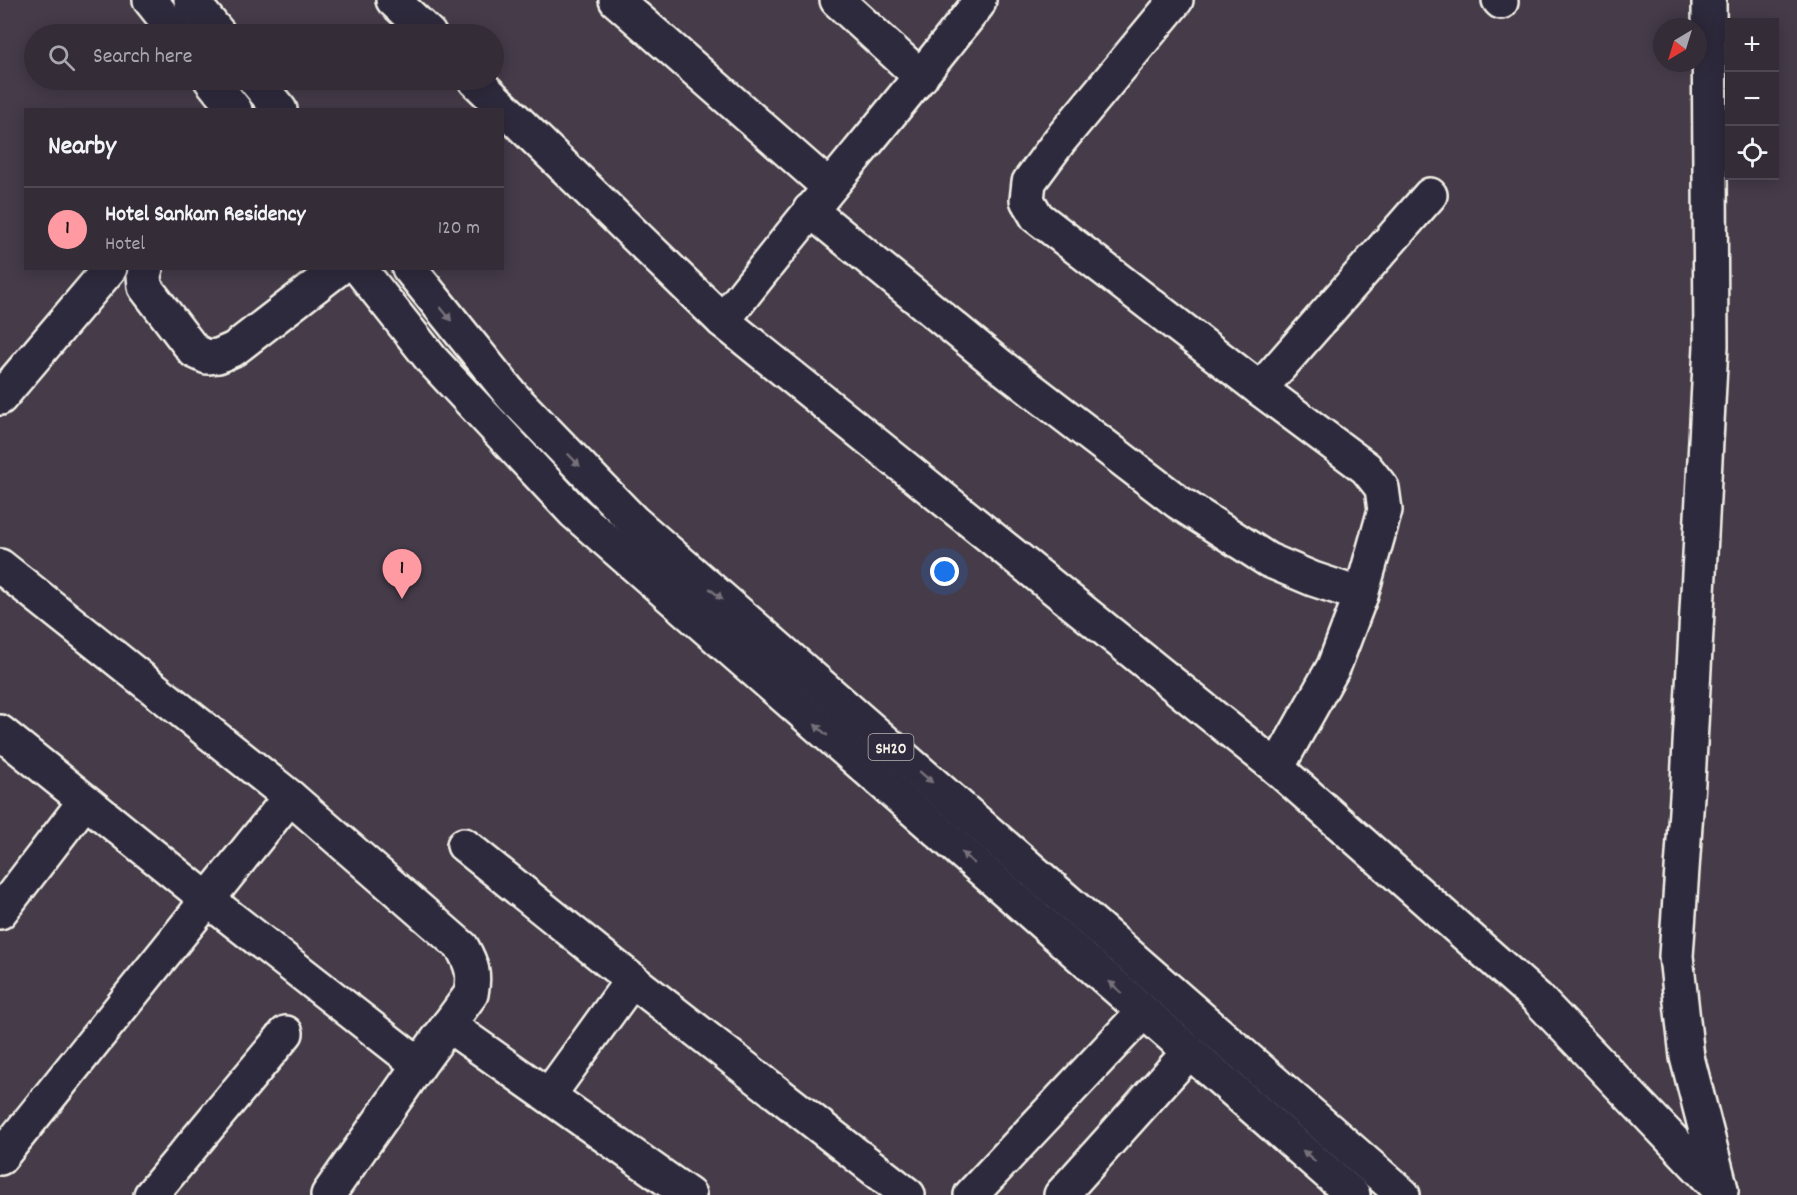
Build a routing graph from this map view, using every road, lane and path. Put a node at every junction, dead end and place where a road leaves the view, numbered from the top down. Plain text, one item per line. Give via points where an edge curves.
1 (150, 0) edge
2 (191, 0) edge
3 (393, 0) edge
4 (616, 0) edge
5 (837, 0) edge
6 (979, 0) edge
7 (1176, 0) edge
8 (1709, 0) edge
9 (169, 24) edge
10 (211, 24) edge
11 (418, 24) edge
12 (921, 77) junction
13 (219, 90) edge
14 (263, 90) edge
15 (485, 90) edge
16 (233, 108) edge
17 (278, 108) edge
18 (504, 108) edge
19 (504, 108) edge
20 (1430, 195) dead end
21 (820, 199) junction
22 (108, 270) edge
23 (145, 270) edge
24 (336, 270) edge
25 (361, 270) edge
26 (411, 270) edge
27 (723, 321) junction
28 (1260, 389) junction
29 (0, 398) edge
30 (0, 566) edge
31 (1361, 595) junction
32 (0, 732) edge
33 (1277, 768) junction
34 (290, 797) junction
35 (86, 801) junction
36 (464, 845) dead end
37 (208, 900) junction
38 (2, 904) edge
39 (632, 980) junction
40 (1143, 1012) junction
41 (448, 1025) junction
42 (286, 1033) dead end
43 (1189, 1052) junction
44 (419, 1065) junction
45 (549, 1095) junction
46 (0, 1158) edge
47 (1722, 1193) edge
48 (151, 1195) edge
49 (328, 1195) edge
50 (689, 1195) edge
51 (908, 1195) edge
52 (971, 1195) edge
53 (1061, 1195) edge
54 (1353, 1195) edge
55 (1403, 1195) edge

1 - 9 street
2 - 10 street
3 - 11 street
4 - 21 street
5 - 12 street
6 - 12 street
7 - 28 street via 1053,148 1029,182 1027,200 1036,218
8 - 47 street via 1712,346 1676,956 1687,1057
12 - 21 street
13 - 16 street
14 - 17 street
15 - 18 street
19 - 27 street
20 - 28 street
21 - 27 street
21 - 31 street via 998,364 1179,502 1268,560
22 - 29 street
23 - 24 street via 145,287 194,351 207,357 234,349
40 -> 25 street, SH20 via 574,512 432,360
26 -> 55 street, SH20 via 512,396 633,521
27 - 33 street
28 - 31 street via 1366,468 1382,488 1385,510
30 - 34 street
31 - 33 street via 1334,666
32 - 35 street
33 - 47 street via 1537,998
34 - 37 street
34 - 41 street via 462,947 474,981 471,994
35 - 37 street
35 - 38 street
36 - 39 street
37 - 44 street
37 - 46 street
39 - 45 street
39 - 51 street
40 - 43 street, SH20
40 - 52 street
41 - 44 street
41 - 45 street
42 - 48 street
43 - 53 street
54 -> 43 street, SH20
44 - 49 street
45 - 50 street

